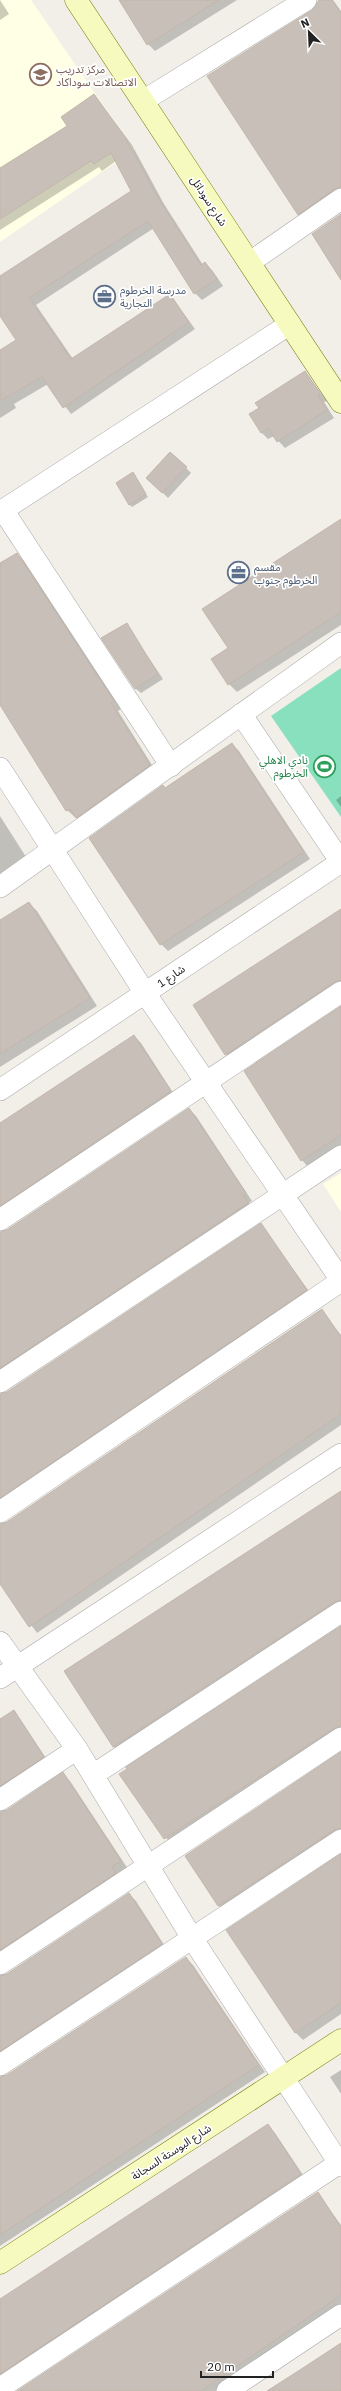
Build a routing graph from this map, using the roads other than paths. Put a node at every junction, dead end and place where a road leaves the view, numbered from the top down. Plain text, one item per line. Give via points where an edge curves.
1 (76, 0) edge
2 (306, 0) edge
3 (143, 101) junction
4 (341, 199) edge
5 (249, 263) junction
6 (290, 324) junction
7 (341, 402) edge
8 (1, 511) edge
9 (341, 643) edge
10 (241, 714) junction
11 (171, 766) junction
12 (0, 768) edge
13 (54, 850) junction
14 (341, 862) edge
15 (0, 887) edge
16 (341, 992) edge
17 (145, 994) junction
18 (206, 1083) junction
19 (0, 1090) edge
20 (341, 1156) edge
21 (282, 1196) junction
22 (0, 1220) edge
23 (341, 1281) edge
24 (0, 1382) edge
25 (341, 1454) edge
26 (0, 1512) edge
27 (341, 1612) edge
28 (0, 1642) edge
29 (17, 1666) junction
30 (0, 1678) edge
31 (341, 1738) edge
32 (77, 1749) junction
33 (93, 1775) junction
34 (0, 1800) edge
35 (341, 1840) edge
36 (148, 1865) junction
37 (192, 1938) junction
38 (0, 1964) edge
39 (341, 2040) edge
40 (0, 2064) edge
41 (284, 2078) junction
42 (340, 2164) edge
43 (0, 2263) edge
44 (341, 2315) edge
45 (0, 2388) edge
46 (227, 2391) edge

1 - 3 street, شارع سوداتل
2 - 3 street
3 - 5 street, شارع سوداتل
4 - 5 street
5 - 6 street, شارع سوداتل
6 - 7 street, شارع سوداتل
6 - 8 street
8 - 11 street
9 - 10 street
10 - 11 street
10 - 14 street
11 - 13 street
12 - 13 street
13 - 15 street
13 - 17 street
14 - 17 street, شارع 1
16 - 18 street
17 - 18 street
17 - 19 street, شارع 1
18 - 21 street
18 - 22 street
20 - 21 street
21 - 23 street
21 - 24 street
23 - 26 street
25 - 29 street
27 - 33 street
28 - 29 street
29 - 30 street
29 - 32 street
31 - 36 street
32 - 33 street
32 - 34 street
33 - 36 street
35 - 37 street
36 - 37 street
36 - 38 street
37 - 40 street
37 - 41 street
39 - 41 street, شارع البوستة السجانة
41 - 42 street
41 - 43 street, شارع البوستة السجانة
42 - 45 street
44 - 46 street

